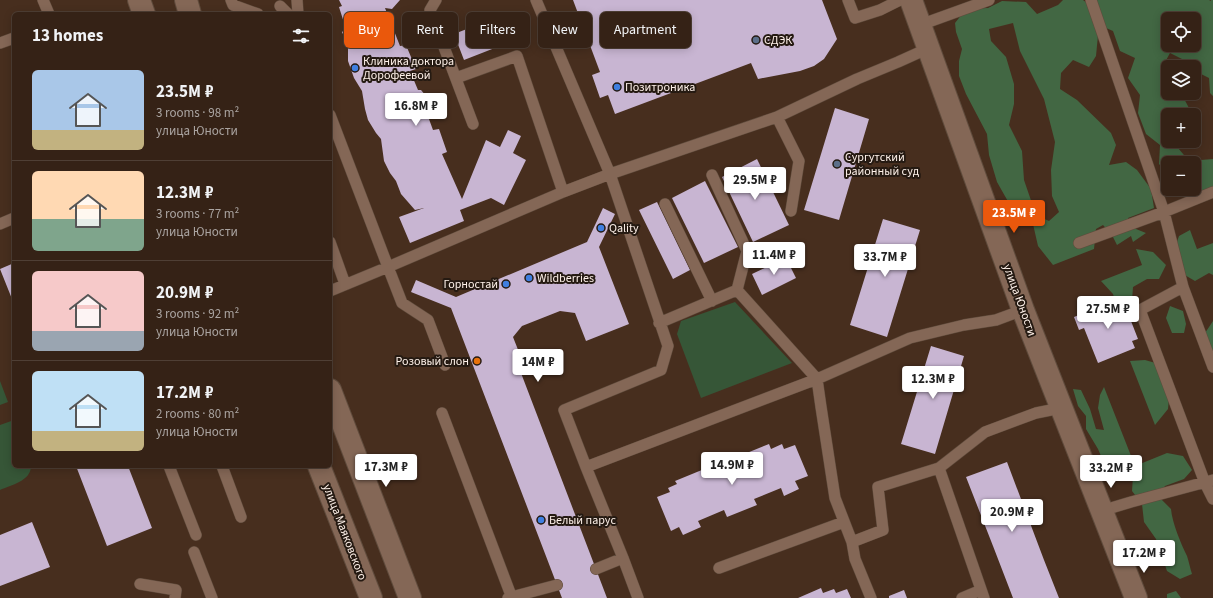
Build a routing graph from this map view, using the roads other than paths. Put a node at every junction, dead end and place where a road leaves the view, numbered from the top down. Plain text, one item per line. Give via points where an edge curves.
1 (43, 0) edge
2 (139, 0) edge
3 (186, 0) edge
4 (232, 0) edge
5 (297, 0) edge
6 (436, 0) edge
7 (536, 0) edge
8 (848, 0) edge
9 (900, 0) edge
10 (911, 0) edge
11 (989, 0) edge
12 (1091, 0) edge
13 (280, 6) dead end
14 (48, 12) edge
15 (143, 12) edge
16 (189, 12) edge
17 (252, 12) edge
18 (286, 12) edge
19 (298, 12) edge
20 (920, 25) junction
21 (12, 39) edge
22 (0, 43) edge
23 (929, 48) junction
24 (456, 78) junction
25 (777, 117) junction
26 (332, 120) edge
27 (473, 124) dead end
28 (610, 174) junction
29 (712, 175) dead end
30 (563, 192) junction
31 (1213, 192) edge
32 (665, 204) dead end
33 (791, 211) dead end
34 (1164, 212) junction
35 (12, 219) edge
36 (0, 224) edge
37 (1079, 243) dead end
38 (332, 248) edge
39 (388, 267) junction
40 (345, 284) junction
41 (1183, 287) junction
42 (332, 290) edge
43 (737, 290) junction
44 (712, 300) junction
45 (1023, 310) junction
46 (659, 323) junction
47 (445, 365) dead end
48 (1213, 367) edge
49 (818, 379) junction
50 (332, 395) edge
51 (1061, 408) junction
52 (442, 413) dead end
53 (586, 467) junction
54 (170, 468) edge
55 (223, 468) edge
56 (320, 468) edge
57 (939, 468) junction
58 (1209, 482) edge
59 (1213, 499) edge
60 (1101, 511) junction
61 (241, 517) dead end
62 (844, 522) junction
63 (196, 535) dead end
64 (852, 542) junction
65 (194, 552) dead end
66 (623, 558) junction
67 (719, 568) dead end
68 (596, 569) dead end
69 (140, 584) dead end
70 (557, 585) dead end
71 (983, 594) edge
72 (175, 598) edge
73 (212, 598) edge
74 (371, 598) edge
75 (410, 598) edge
76 (510, 598) edge
77 (638, 598) edge
78 (871, 598) edge
79 (962, 598) edge
80 (1136, 598) edge

1 - 14 lane
2 - 15 street
3 - 16 street
4 - 17 lane via 233,5
5 - 19 lane
6 - 24 lane via 430,10
7 - 28 lane
8 - 9 lane via 855,18
10 - 20 street, улица Юности
11 - 20 lane
12 - 34 lane
13 - 18 lane
20 - 23 street, улица Юности
21 - 22 lane
23 - 25 lane
23 - 45 street, улица Юности
24 - 27 lane
24 - 30 lane via 517,56
25 - 28 lane
25 - 33 lane via 799,161
26 - 39 lane
28 - 30 lane
28 - 46 lane
29 - 43 lane via 747,251
30 - 39 lane
31 - 34 lane
32 - 44 lane
34 - 37 lane
34 - 41 lane
35 - 36 lane
38 - 40 lane
39 - 40 lane
39 - 47 lane via 402,303 428,320
40 - 42 lane
41 - 48 lane
41 - 58 lane via 1140,310
43 - 44 lane
43 - 49 lane
44 - 46 lane
45 - 49 lane via 996,320 910,338
45 - 51 street, улица Юности
46 - 53 lane via 668,346 661,370 564,410
49 - 53 lane
49 - 62 lane via 835,498
50 - 75 street
51 - 57 lane via 985,432
51 - 60 street, улица Юности
52 - 76 lane
53 - 66 lane
54 - 63 lane
55 - 61 lane
56 - 74 street, улица Маяковского
57 - 64 lane via 878,487 883,530
57 - 71 lane
58 - 59 lane
58 - 60 lane
60 - 80 street, улица Юности
62 - 64 lane
62 - 67 lane
64 - 78 lane via 855,559
65 - 73 lane
66 - 68 lane
66 - 77 lane
69 - 72 lane via 176,590
70 - 76 lane
71 - 79 lane

